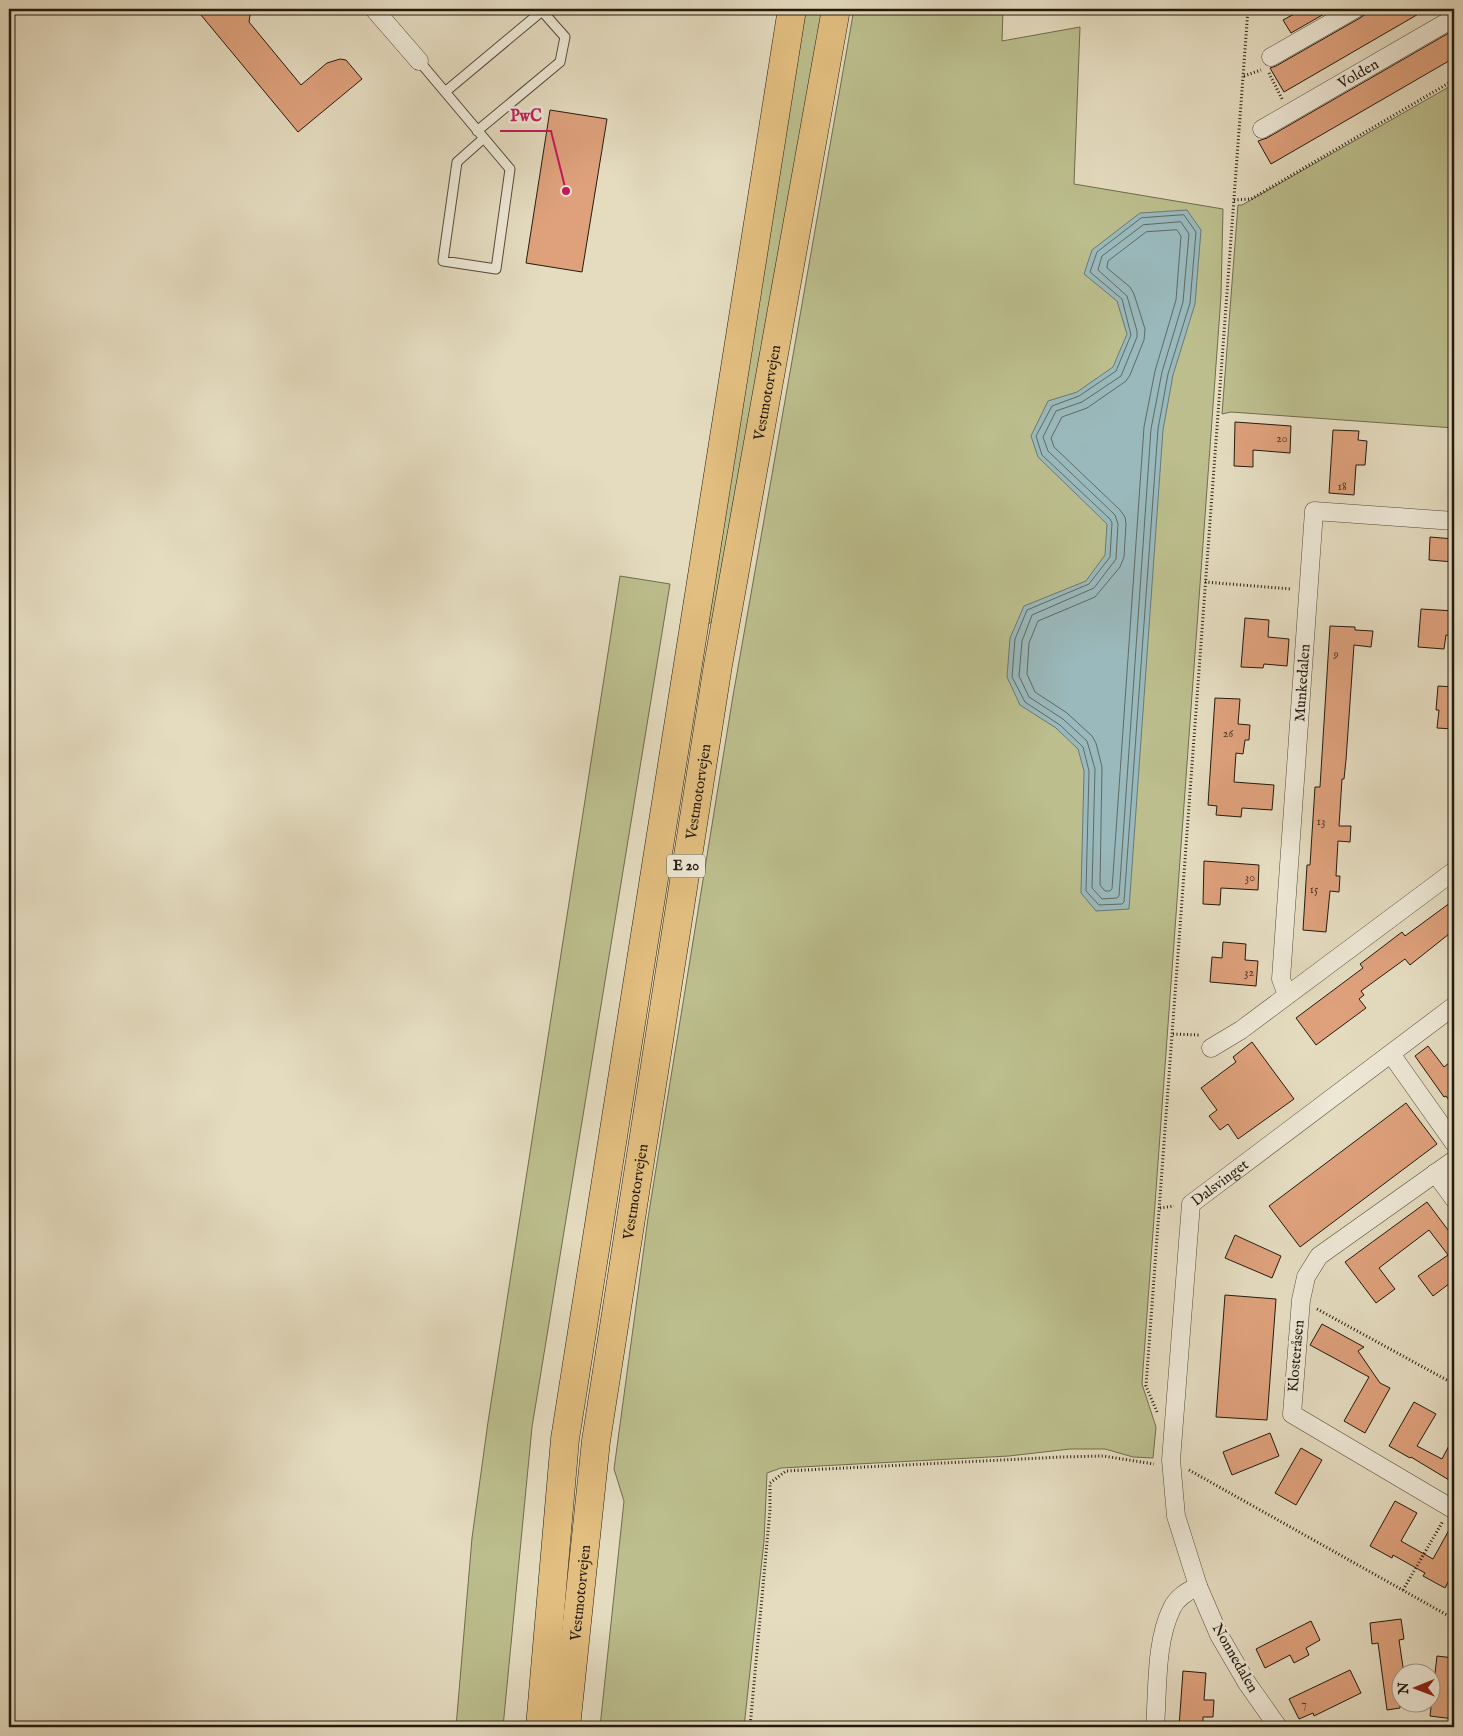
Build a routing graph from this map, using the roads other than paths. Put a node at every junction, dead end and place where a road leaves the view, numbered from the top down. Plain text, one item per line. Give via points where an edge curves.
1 (374, 9) edge
2 (792, 9) edge
3 (836, 9) edge
4 (1355, 9) edge
5 (1454, 18) edge
6 (1271, 57) dead end
7 (419, 61) joint
8 (445, 92) junction
9 (1262, 129) dead end
10 (477, 131) junction
11 (484, 138) junction
12 (1454, 521) edge
13 (1454, 870) edge
14 (1287, 995) junction
15 (1454, 1006) edge
16 (1210, 1048) road end
17 (1391, 1054) junction
18 (1454, 1143) edge
19 (1454, 1160) edge
20 (1435, 1173) junction
21 (1454, 1199) edge
22 (1164, 1462) joint
23 (1452, 1508) edge
24 (1198, 1586) junction
25 (540, 1727) edge
26 (566, 1727) edge
27 (1155, 1727) edge
28 (1278, 1727) edge

1 - 7 street
2 - 25 highway, Vestmotorvejen / E 20 via 565,1439
3 - 26 highway, Vestmotorvejen / E 20 via 713,694 596,1441
4 - 6 street
5 - 9 street, Volden
7 - 8 lane
8 - 10 lane
8 - 10 lane via 542,10 565,37 560,62
10 - 11 lane
11 - 11 lane via 458,162 443,261 496,269 510,170
12 - 14 street, Munkedalen via 1314,511 1281,979
13 - 14 street
14 - 16 street via 1241,1030
15 - 17 street, Dalsvinget
17 - 18 street
17 - 22 street, Dalsvinget via 1191,1204
19 - 20 street, Klosteråsen
20 - 21 street
20 - 23 street, Klosteråsen via 1319,1256 1306,1277 1301,1300 1292,1414
22 - 24 street, Nonnedalen via 1176,1516
24 - 27 street via 1184,1593 1172,1607 1161,1639
24 - 28 street, Nonnedalen via 1219,1635

